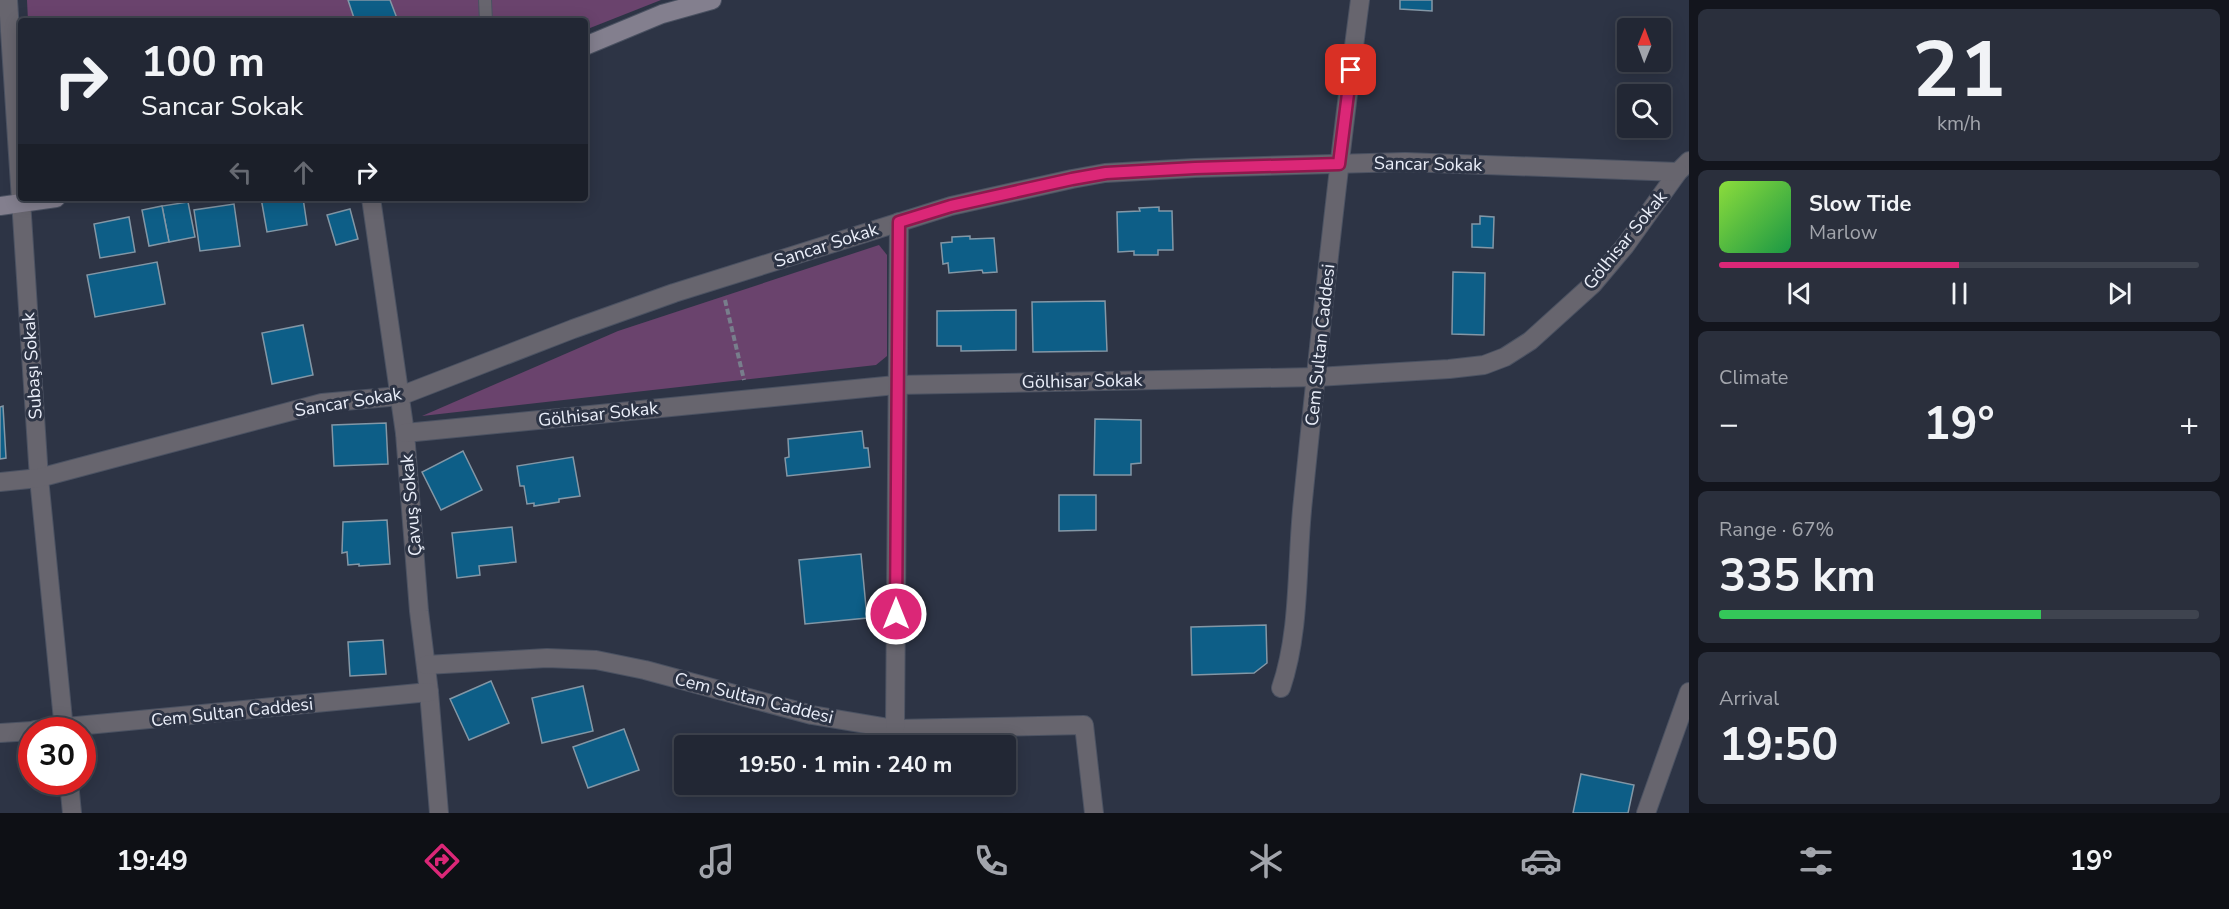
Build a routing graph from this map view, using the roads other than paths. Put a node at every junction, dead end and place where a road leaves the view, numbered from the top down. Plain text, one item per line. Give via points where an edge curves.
1 (8, 0) edge
2 (485, 0) edge
3 (712, 0) edge
4 (1360, 0) edge
5 (486, 18) edge
6 (588, 45) edge
7 (18, 157) edge
8 (1339, 164) junction
9 (1684, 167) edge
10 (21, 201) edge
11 (38, 201) edge
12 (370, 201) edge
13 (21, 204) junction
14 (0, 206) edge
15 (899, 222) junction
16 (1317, 377) junction
17 (896, 385) junction
18 (400, 396) junction
19 (405, 433) junction
20 (39, 478) junction
21 (0, 482) edge
22 (426, 664) junction
23 (1281, 688) dead end
24 (429, 692) junction
25 (1689, 692) edge
26 (63, 717) edge
27 (96, 726) edge
28 (896, 729) junction
29 (18, 732) edge
30 (0, 733) edge
31 (70, 795) edge
32 (72, 813) edge
33 (439, 813) edge
34 (1094, 813) edge
35 (1646, 813) edge

1 - 7 street, Subaşı Sokak
2 - 5 lane
3 - 6 street via 662,14
4 - 8 street, Cem Sultan Caddesi
8 - 9 street, Sancar Sokak
8 - 15 street, Sancar Sokak via 1106,173 951,206
8 - 16 street, Cem Sultan Caddesi
9 - 16 street, Gölhisar Sokak via 1593,284 1505,357 1484,365 1449,369
10 - 13 street, Subaşı Sokak
11 - 13 street
12 - 18 street, Çavuş Sokak
13 - 14 street
13 - 20 street, Subaşı Sokak
15 - 17 street
15 - 18 street, Sancar Sokak via 573,328
16 - 17 street, Gölhisar Sokak
16 - 23 street, Cem Sultan Caddesi via 1293,639
17 - 19 street, Gölhisar Sokak
17 - 28 street
18 - 19 street, Çavuş Sokak
18 - 20 street, Sancar Sokak via 322,403
19 - 22 street, Çavuş Sokak
20 - 21 street, Sancar Sokak
20 - 26 street, Subaşı Sokak
22 - 24 street, Çavuş Sokak
22 - 28 street, Cem Sultan Caddesi via 547,658 596,660 812,716
24 - 27 street, Cem Sultan Caddesi
24 - 33 street, Çavuş Sokak
25 - 35 street
28 - 34 street, Cem Sultan Caddesi via 1084,725
29 - 30 street, Cem Sultan Caddesi
31 - 32 street

